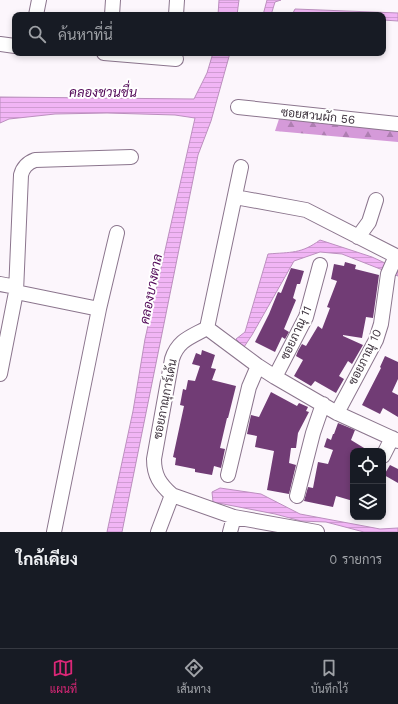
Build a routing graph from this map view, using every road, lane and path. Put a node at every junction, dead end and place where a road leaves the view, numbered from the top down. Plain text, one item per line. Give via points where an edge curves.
1 (39, 0) edge
2 (113, 0) edge
3 (177, 0) edge
4 (37, 12) edge
5 (112, 12) edge
6 (176, 12) edge
7 (0, 44) edge
8 (12, 46) edge
9 (143, 56) edge
10 (176, 59) dead end
11 (238, 107) dead end
12 (398, 124) edge
13 (131, 157) dead end
14 (241, 167) dead end
15 (235, 197) junction
16 (376, 200) dead end
17 (117, 233) dead end
18 (358, 237) junction
19 (394, 263) edge
20 (320, 265) dead end
21 (0, 284) edge
22 (16, 290) junction
23 (99, 309) junction
24 (207, 328) junction
25 (258, 366) junction
26 (0, 374) edge
27 (275, 377) junction
28 (323, 404) junction
29 (337, 413) junction
30 (395, 440) edge
31 (386, 452) edge
32 (228, 475) dead end
33 (172, 495) junction
34 (297, 496) dead end
35 (234, 517) junction
36 (308, 531) edge
37 (54, 532) edge
38 (158, 532) edge
39 (230, 532) edge

1 - 4 street
2 - 5 street
3 - 6 street
7 - 8 street
9 - 10 street
11 - 12 street, ซอยสวนผัก 56
13 - 22 street via 35,160 26,166 21,175
14 - 15 street
15 - 18 street via 306,210
15 - 24 street
16 - 18 street via 370,222
17 - 23 street
18 - 19 street
19 - 29 street, ซอยภาณุ 10 via 376,340
20 - 27 street, ซอยภาณุ 11 via 306,317
21 - 22 street
22 - 23 street
22 - 26 street
23 - 37 street
24 - 25 street
24 - 33 street, ซอยภาณุการ์เด้น via 182,342 172,359 154,470 164,488
25 - 27 street
25 - 32 street via 249,387
27 - 28 street
28 - 29 street
28 - 34 street
29 - 30 street
30 - 31 street
33 - 35 street, ซอยภาณุการ์เด้น
33 - 38 street
35 - 36 street, ซอยภาณุการ์เด้น
35 - 39 street

